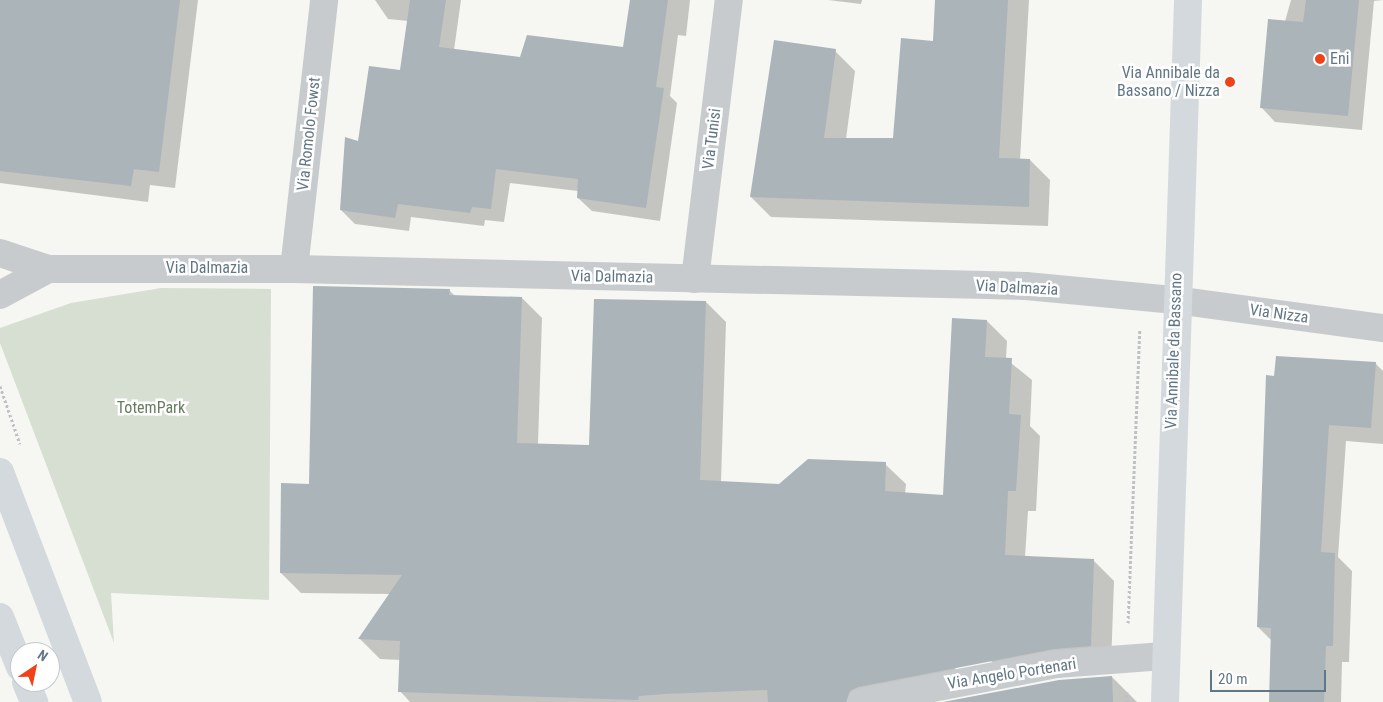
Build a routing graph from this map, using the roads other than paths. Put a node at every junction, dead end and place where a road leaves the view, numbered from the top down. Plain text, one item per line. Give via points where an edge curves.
1 (324, 0) edge
2 (730, 0) edge
3 (1188, 0) edge
4 (0, 254) edge
5 (48, 269) junction
6 (294, 269) junction
7 (695, 279) junction
8 (0, 295) edge
9 (1175, 300) junction
10 (1383, 328) edge
11 (0, 472) edge
12 (0, 618) edge
13 (10, 642) edge
14 (1164, 656) junction
15 (88, 702) edge
16 (861, 702) edge
17 (1165, 702) edge

1 - 6 street, Via Romolo Fowst
2 - 7 street, Via Tunisi
3 - 9 street, Via Annibale da Bassano
4 - 5 street, Via Dalmazia
5 - 6 street, Via Dalmazia
5 - 8 street, Via Dalmazia
6 - 7 street, Via Dalmazia
7 - 9 street, Via Dalmazia via 1026,286
9 - 10 street, Via Nizza
9 - 14 street, Via Annibale da Bassano
11 - 15 street
12 - 13 street
14 - 16 street, Via Angelo Portenari via 1057,664
14 - 17 street, Via Annibale da Bassano

